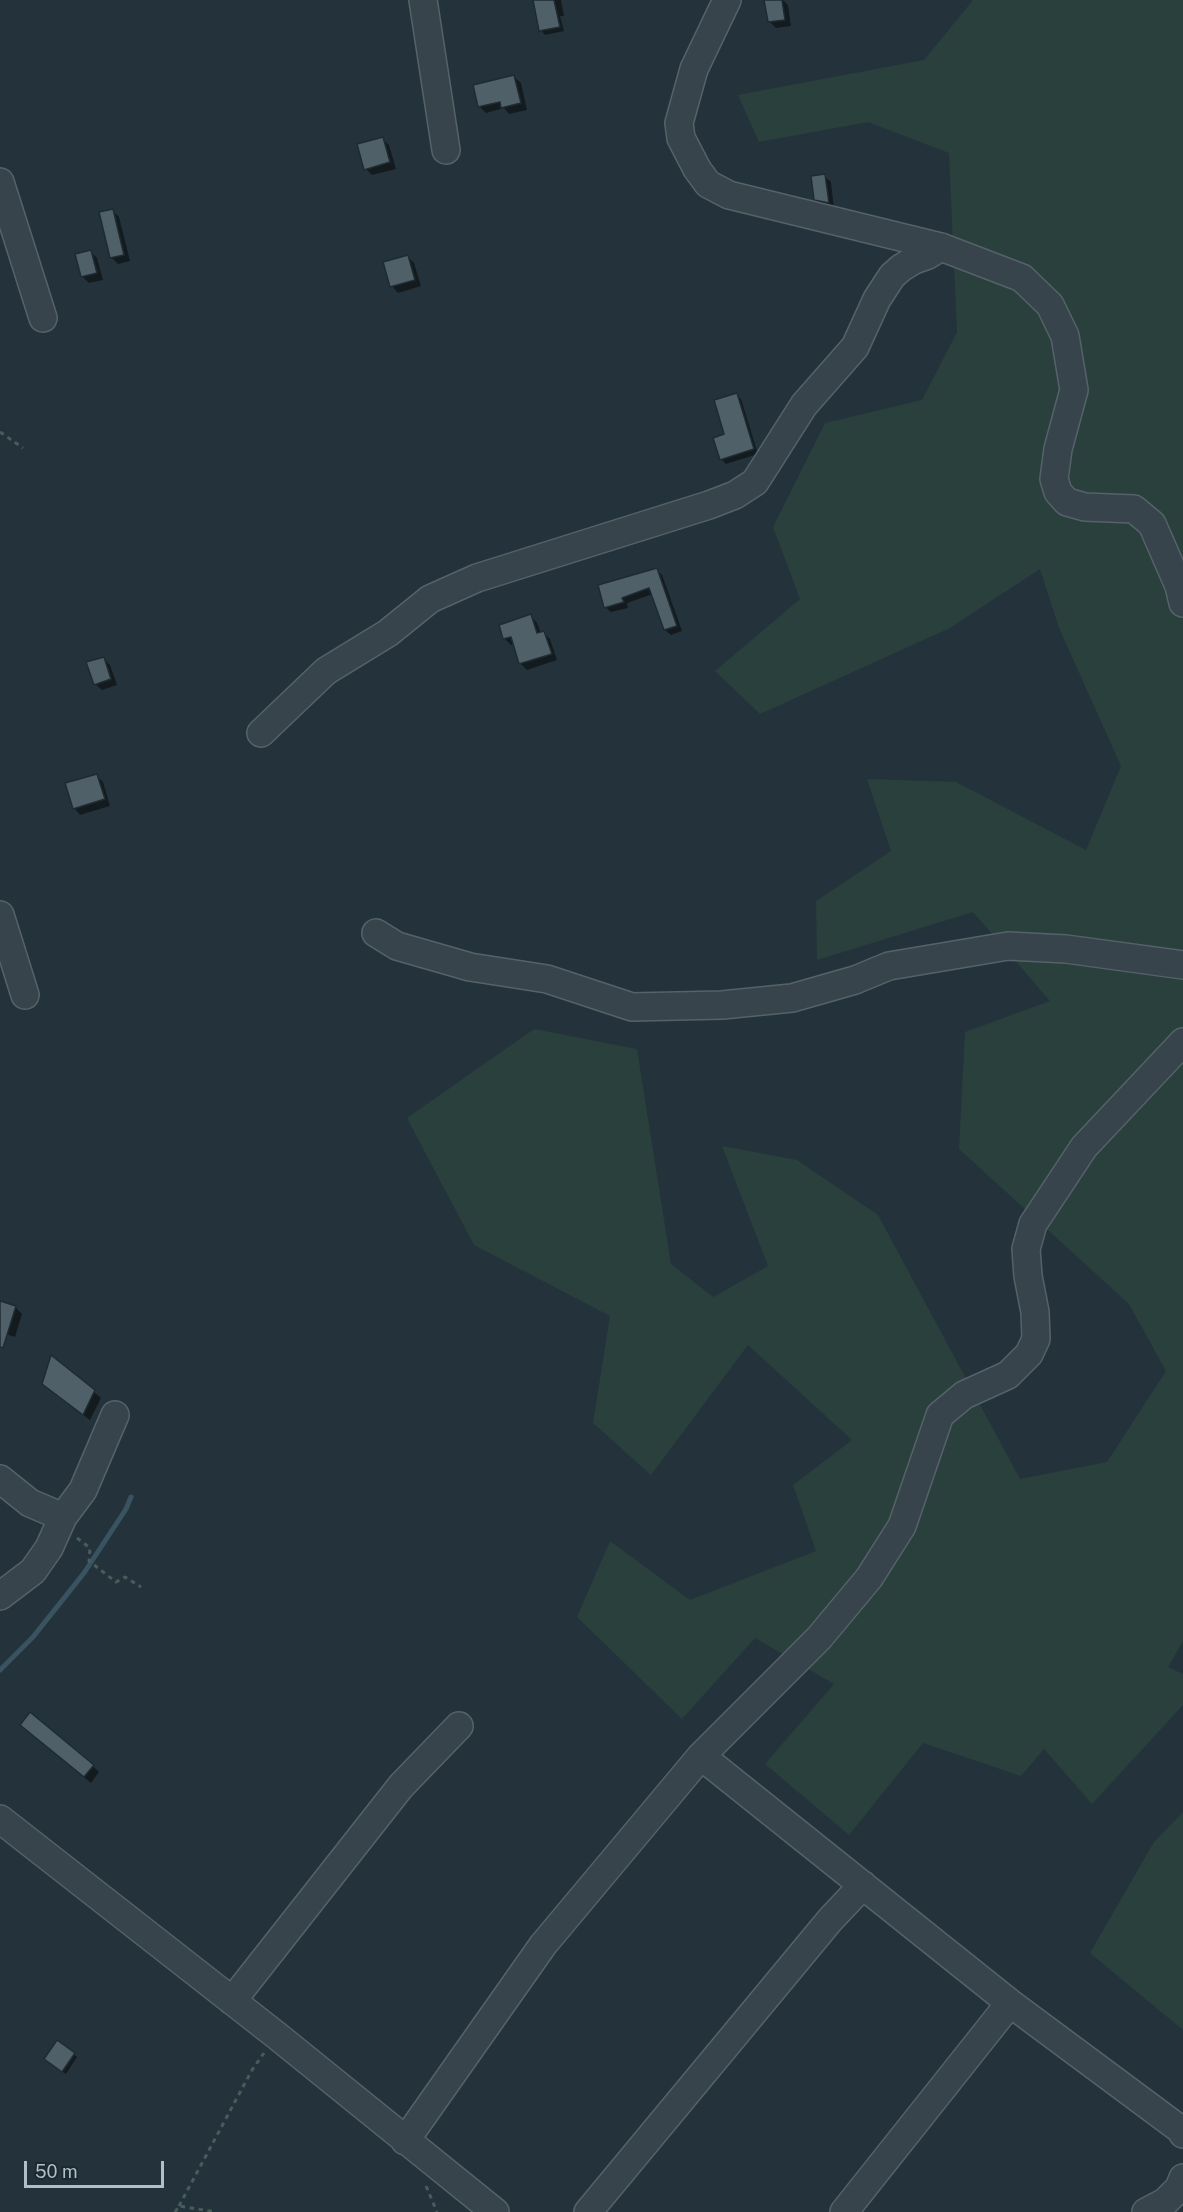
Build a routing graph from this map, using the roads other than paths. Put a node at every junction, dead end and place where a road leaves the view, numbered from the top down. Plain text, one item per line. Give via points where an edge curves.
1 (423, 0) edge
2 (727, 0) edge
3 (446, 150) dead end
4 (0, 182) edge
5 (941, 247) junction
6 (43, 318) dead end
7 (1183, 603) edge
8 (261, 733) dead end
9 (0, 915) edge
10 (376, 933) dead end
11 (1183, 965) edge
12 (25, 995) dead end
13 (1183, 1042) edge
14 (115, 1415) dead end
15 (0, 1479) edge
16 (63, 1517) junction
17 (0, 1596) edge
18 (459, 1726) dead end
19 (701, 1755) junction
20 (0, 1819) edge
21 (863, 1885) junction
22 (232, 2001) junction
23 (1010, 2003) junction
24 (1183, 2134) edge
25 (405, 2141) junction
26 (1183, 2178) edge
27 (1162, 2209) edge
28 (495, 2212) edge
29 (588, 2212) edge
30 (844, 2212) edge

1 - 3 street
2 - 5 street via 694,69 679,123 681,138 708,184 729,195
4 - 6 street
5 - 7 street via 1022,278 1050,305 1065,336 1074,390 1058,449 1054,479 1058,492 1066,502 1085,507 1134,509 1152,524
5 - 8 street via 892,276 855,347 804,405 755,482 709,505 477,578 430,599 388,633 326,671
9 - 12 street
10 - 11 street via 397,946 470,967 547,979 632,1007 722,1005 792,998 889,966 1008,946 1066,949
13 - 19 street via 1084,1147 1034,1224 1026,1248 1036,1339 1029,1354 1008,1375 964,1395 940,1415 902,1526 869,1578 819,1638
14 - 16 street via 82,1490
15 - 16 street via 30,1503
16 - 17 street via 33,1571
18 - 22 street via 401,1786
19 - 21 street
19 - 25 street via 543,1945
20 - 22 street
21 - 23 street
21 - 29 street
22 - 25 street
23 - 24 street
23 - 30 street
25 - 28 street
26 - 27 street

